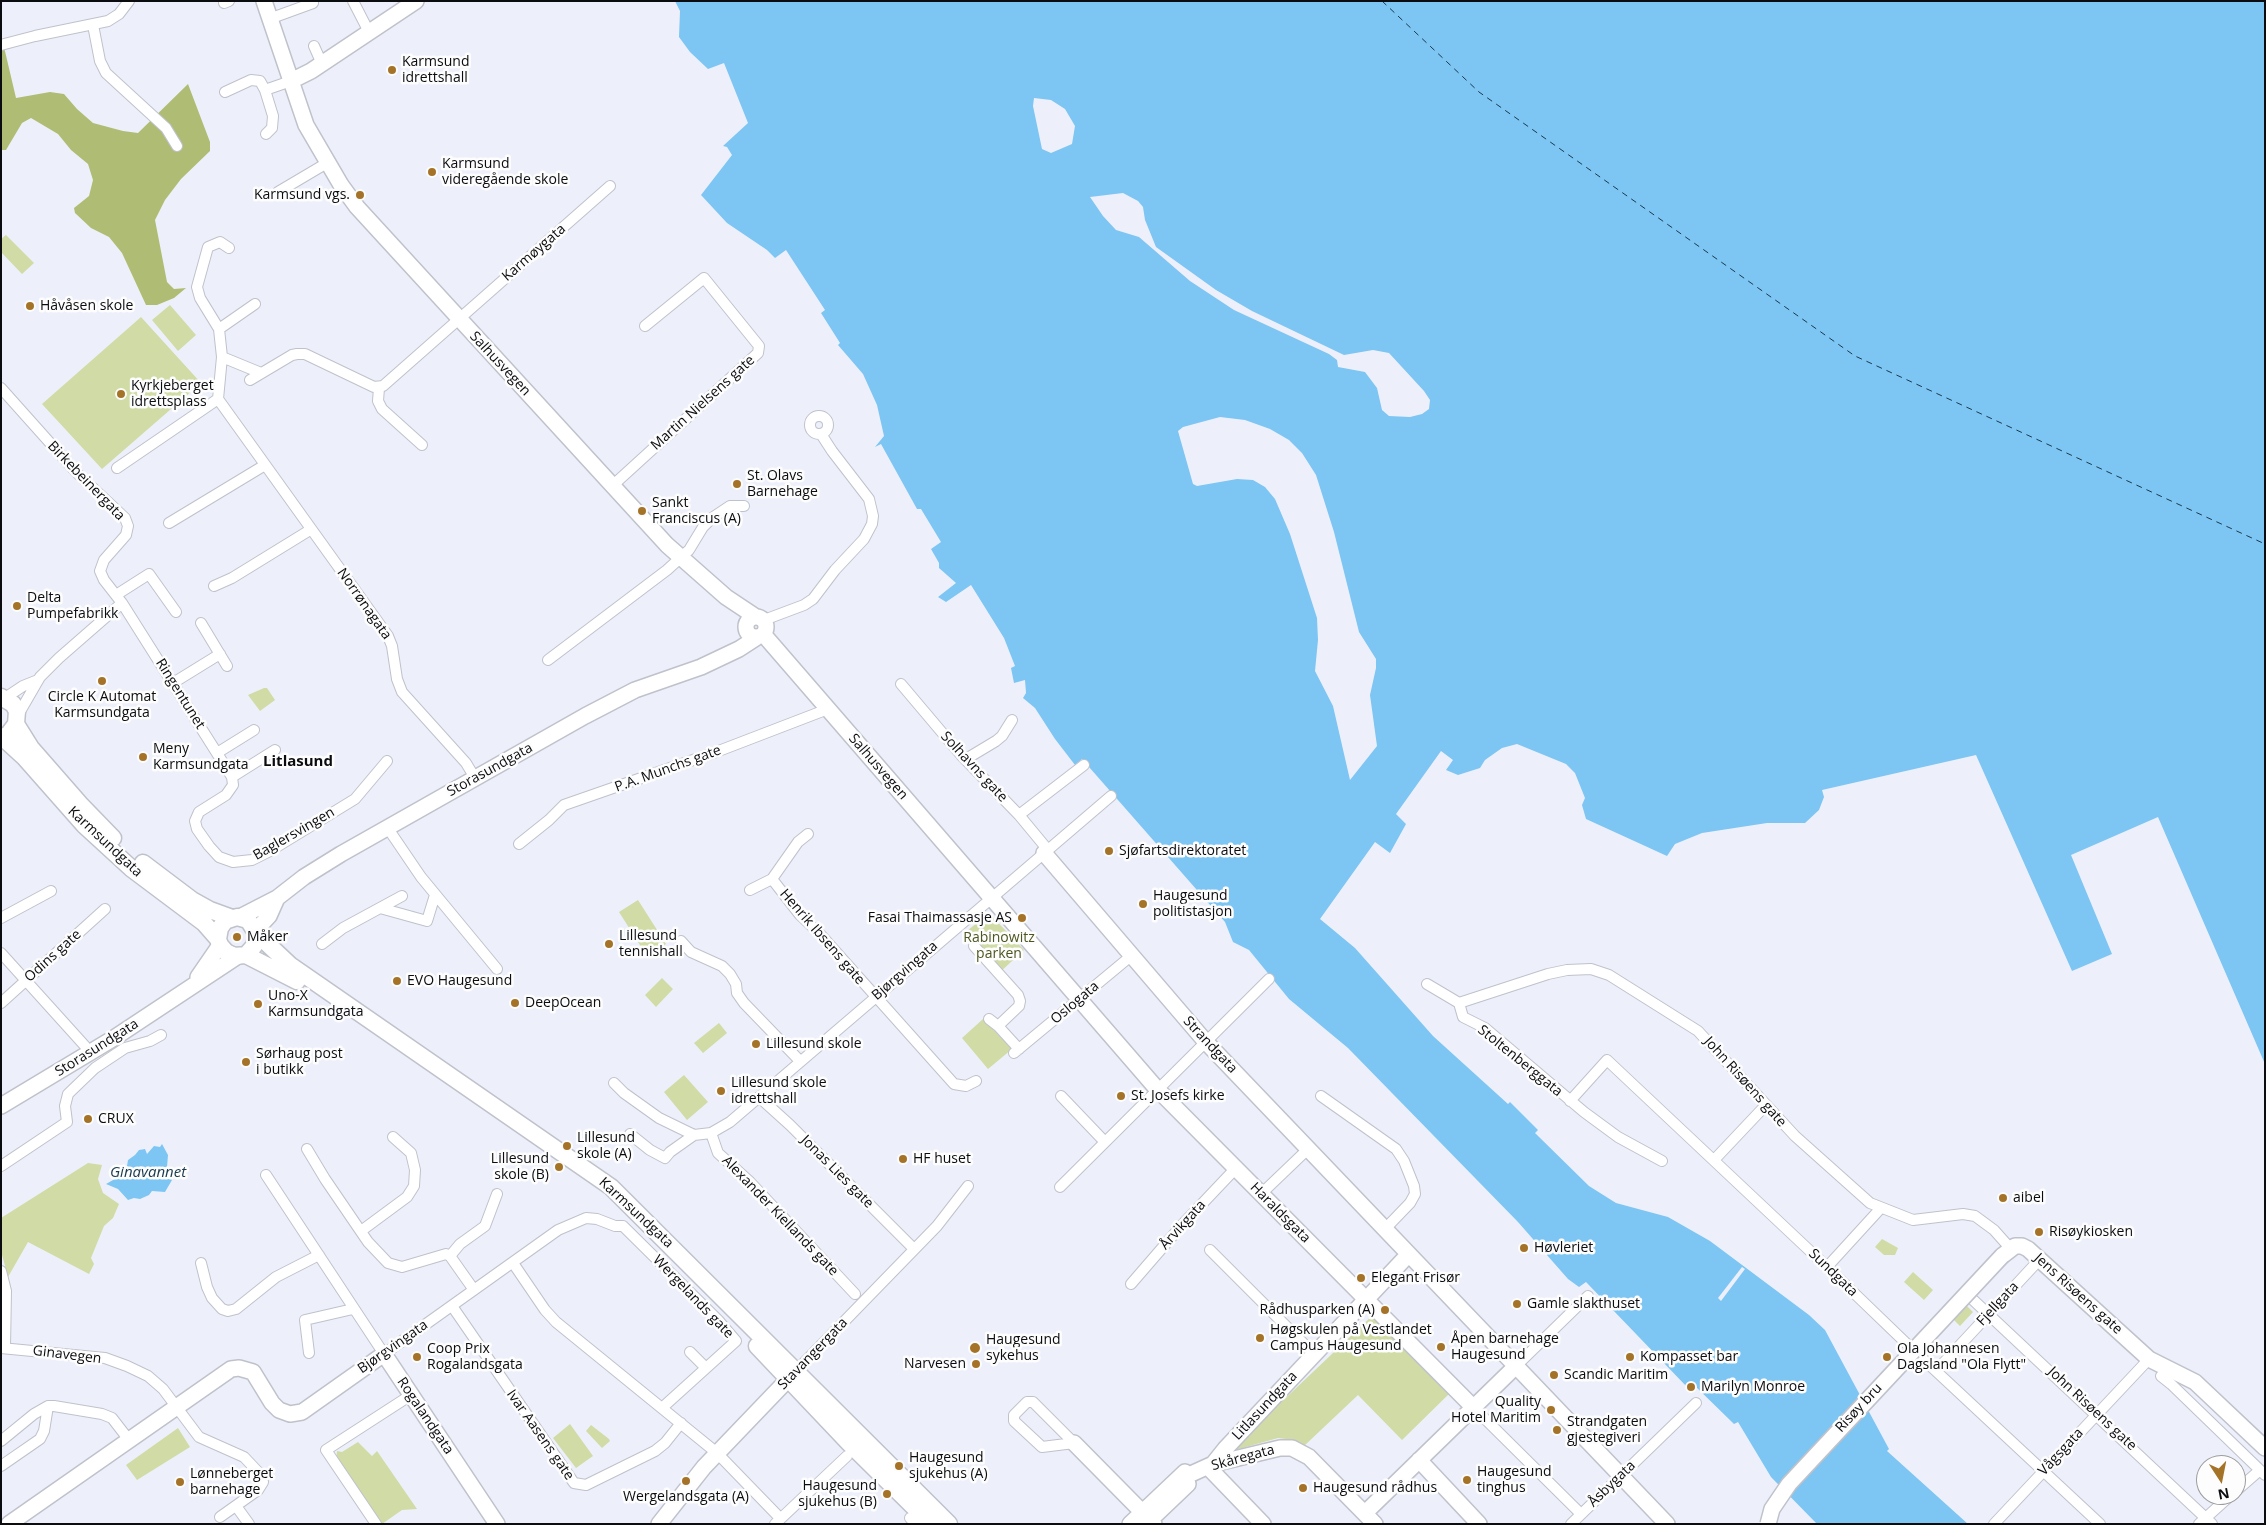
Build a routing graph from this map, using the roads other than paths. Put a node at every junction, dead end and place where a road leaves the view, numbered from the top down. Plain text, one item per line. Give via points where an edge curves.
1 (129, 1) edge
2 (264, 1) edge
3 (353, 1) edge
4 (416, 1) edge
5 (313, 3) dead end
6 (269, 18) junction
7 (93, 25) junction
8 (369, 32) junction
9 (1, 46) edge
10 (314, 46) dead end
11 (322, 64) junction
12 (290, 81) junction
13 (265, 90) junction
14 (225, 92) dead end
15 (266, 134) dead end
16 (177, 146) dead end
17 (327, 163) junction
18 (610, 186) dead end
19 (278, 192) dead end
20 (229, 248) dead end
21 (255, 304) dead end
22 (458, 319) junction
23 (645, 326) dead end
24 (219, 329) junction
25 (222, 357) junction
26 (261, 373) junction
27 (250, 380) dead end
28 (1, 388) edge
29 (378, 388) junction
30 (218, 399) junction
31 (821, 434) dead end
32 (422, 445) dead end
33 (265, 465) junction
34 (117, 468) dead end
35 (611, 487) junction
36 (744, 506) dead end
37 (169, 523) dead end
38 (310, 530) junction
39 (681, 558) junction
40 (104, 580) joint
41 (214, 586) dead end
42 (116, 595) junction
43 (122, 603) junction
44 (176, 612) dead end
45 (201, 623) dead end
46 (755, 627) junction
47 (220, 654) junction
48 (548, 660) dead end
49 (227, 666) dead end
50 (38, 680) junction
51 (173, 683) junction
52 (901, 684) dead end
53 (3, 698) edge
54 (828, 708) junction
55 (17, 719) junction
56 (1012, 720) dead end
57 (254, 730) dead end
58 (1, 736) edge
59 (275, 750) dead end
60 (217, 753) junction
61 (966, 759) junction
62 (387, 761) dead end
63 (1084, 766) dead end
64 (476, 778) junction
65 (233, 781) junction
66 (1112, 796) dead end
67 (1019, 816) junction
68 (387, 827) junction
69 (808, 834) dead end
70 (519, 844) dead end
71 (1046, 851) junction
72 (772, 879) junction
73 (750, 890) dead end
74 (51, 891) dead end
75 (436, 895) junction
76 (402, 896) dead end
77 (277, 898) junction
78 (992, 898) junction
79 (380, 908) junction
80 (105, 909) dead end
81 (236, 917) junction
82 (1, 918) edge
83 (256, 932) junction
84 (681, 941) dead end
85 (219, 942) junction
86 (322, 944) dead end
87 (974, 946) dead end
88 (1, 953) edge
89 (242, 955) junction
90 (1131, 956) junction
91 (497, 969) dead end
92 (1269, 979) dead end
93 (26, 980) junction
94 (1428, 984) dead end
95 (192, 986) junction
96 (875, 997) junction
97 (1079, 1000) junction
98 (1, 1003) edge
99 (1459, 1003) junction
100 (989, 1019) dead end
101 (998, 1026) junction
102 (160, 1036) dead end
103 (1205, 1041) junction
104 (89, 1053) junction
105 (800, 1061) junction
106 (976, 1081) dead end
107 (614, 1083) dead end
108 (1157, 1089) junction
109 (1061, 1096) dead end
110 (1321, 1096) dead end
111 (759, 1097) junction
112 (1570, 1101) junction
113 (1, 1106) edge
114 (1765, 1106) junction
115 (711, 1133) junction
116 (630, 1134) dead end
117 (694, 1135) junction
118 (392, 1137) dead end
119 (1104, 1141) junction
120 (307, 1149) dead end
121 (1308, 1149) junction
122 (1714, 1160) junction
123 (1662, 1161) dead end
124 (1, 1166) edge
125 (1236, 1168) junction
126 (266, 1175) dead end
127 (968, 1186) dead end
128 (1060, 1187) dead end
129 (497, 1194) dead end
130 (1261, 1194) junction
131 (1880, 1209) junction
132 (623, 1226) joint
133 (1384, 1230) junction
134 (361, 1231) junction
135 (913, 1248) junction
136 (1210, 1250) dead end
137 (2006, 1252) junction
138 (319, 1255) junction
139 (450, 1256) junction
140 (1408, 1256) junction
141 (2040, 1259) junction
142 (201, 1263) dead end
143 (513, 1263) junction
144 (1827, 1267) junction
145 (1, 1271) edge
146 (1131, 1284) dead end
147 (474, 1290) junction
148 (855, 1294) dead end
149 (1588, 1296) dead end
150 (1970, 1296) dead end
151 (1366, 1300) junction
152 (452, 1306) junction
153 (354, 1309) junction
154 (1989, 1313) junction
155 (3, 1348) edge
156 (690, 1352) dead end
157 (309, 1353) dead end
158 (384, 1354) junction
159 (1314, 1354) junction
160 (2150, 1359) junction
161 (1515, 1366) junction
162 (706, 1368) junction
163 (1936, 1370) junction
164 (792, 1375) junction
165 (2161, 1376) dead end
166 (411, 1395) junction
167 (1696, 1403) dead end
168 (48, 1406) junction
169 (176, 1407) junction
170 (663, 1407) junction
171 (1473, 1407) junction
172 (2097, 1414) junction
173 (681, 1423) junction
174 (129, 1440) junction
175 (1, 1441) edge
176 (1074, 1443) junction
177 (1225, 1448) junction
178 (2265, 1448) edge
179 (717, 1453) junction
180 (847, 1456) dead end
181 (1419, 1460) junction
182 (1, 1466) edge
183 (1207, 1467) junction
184 (2044, 1470) junction
185 (2262, 1473) edge
186 (1621, 1476) junction
187 (1180, 1479) junction
188 (2246, 1484) edge
189 (2221, 1505) edge
190 (236, 1506) junction
191 (1581, 1514) junction
192 (220, 1518) dead end
193 (1370, 1518) edge
194 (1148, 1520) edge
195 (778, 1521) edge
196 (2205, 1521) edge
197 (9, 1524) edge
198 (249, 1524) edge
199 (376, 1524) edge
200 (497, 1524) edge
201 (659, 1524) edge
202 (931, 1524) edge
203 (950, 1524) edge
204 (1130, 1524) edge
205 (1263, 1524) edge
206 (1479, 1524) edge
207 (1571, 1524) edge
208 (1667, 1524) edge
209 (1768, 1524) edge
210 (1994, 1524) edge
211 (2100, 1524) edge

1 - 7 street via 119,14
2 - 6 street, Salhusvegen
3 - 8 street
4 - 8 street
5 - 6 street
6 - 12 street, Salhusvegen
7 - 9 street
7 - 16 street via 100,62 106,73 166,128
8 - 11 street
10 - 11 street
11 - 12 street
12 - 13 street
12 - 17 street, Salhusvegen via 306,125
13 - 14 street via 263,84 255,80
13 - 15 street via 273,123
17 - 19 street
17 - 22 street, Salhusvegen via 357,207
18 - 22 street, Karmøygata
20 - 24 street via 220,242 208,247 197,287
21 - 24 street
22 - 29 street, Karmøygata
22 - 35 street, Salhusvegen
23 - 35 street, Martin Nielsens gate via 704,278 759,346 758,353
24 - 25 street
25 - 26 street
25 - 30 street
26 - 27 street
26 - 29 street via 292,355 304,354
28 - 40 street, Birkebeinergata via 126,522 126,535 102,564 100,571
29 - 32 street via 382,409
30 - 33 street, Norrønagata
30 - 34 street
31 - 46 street via 869,500 872,524 864,539 813,599
33 - 37 street
33 - 38 street, Norrønagata
35 - 39 street, Salhusvegen
36 - 39 street via 730,506 712,518
38 - 41 street
38 - 64 street, Norrønagata via 388,636 402,692
39 - 46 street, Salhusvegen
39 - 48 street
40 - 42 street, Ringentunet
42 - 43 street, Ringentunet
42 - 44 street via 149,574
43 - 50 street
43 - 51 street, Ringentunet
45 - 47 street
46 - 54 street, Salhusvegen
46 - 64 street, Storasundgata via 739,650 686,674 635,690
47 - 49 street
47 - 51 street
50 - 53 street
50 - 55 street
51 - 60 street, Ringentunet
52 - 61 street, Solhavns gate
53 - 55 main road, Karmsundgata via 13,704
54 - 70 street, P.A. Munchs gate via 716,752 564,805
54 - 78 street, Salhusvegen
55 - 58 main road via 10,732
55 - 81 main road, Karmsundgata via 37,755 111,836 192,900 210,910
56 - 61 street via 1002,736
57 - 60 street
58 - 85 main road, Karmsundgata via 105,845 204,923
59 - 65 street, Baglersvingen
60 - 65 street, Ringentunet
61 - 67 street, Solhavns gate
62 - 65 street, Baglersvingen via 355,799 270,851 252,860 233,862 219,857 208,846 196,824 199,812 226,795
63 - 67 street
64 - 68 street, Storasundgata
66 - 71 street, Bjørgvingata
67 - 71 street, Solhavns gate
68 - 75 street
68 - 77 street, Storasundgata via 319,867
69 - 72 street via 798,842
71 - 78 street, Bjørgvingata
71 - 90 street, Strandgata
72 - 73 street, Henrik Ibsens gate
72 - 96 street, Henrik Ibsens gate via 800,915
74 - 82 street
75 - 79 street via 427,921
75 - 91 street
76 - 79 street
77 - 81 street, Storasundgata
77 - 83 street, Storasundgata via 269,916
78 - 96 street, Bjørgvingata
78 - 97 street, Haraldsgata
79 - 86 street via 343,928
80 - 93 street, Odins gate
81 - 83 main road via 248,920
81 - 85 main road via 221,926
83 - 89 main road via 254,946
83 - 164 main road, Karmsundgata via 290,965 611,1187
84 - 105 street via 691,952 722,966 730,974 744,1003
85 - 89 main road via 226,952
85 - 95 street, Storasundgata
87 - 101 street via 1020,1000 1019,1006
88 - 93 street
89 - 95 street, Storasundgata
89 - 164 main road, Karmsundgata via 284,973 598,1187
90 - 97 street, Oslogata
90 - 103 street, Strandgata
92 - 103 street
93 - 98 street, Odins gate
93 - 104 street
94 - 99 street, Stoltenberggata
95 - 104 street, Storasundgata
96 - 105 street, Bjørgvingata
96 - 106 street, Henrik Ibsens gate via 954,1084 966,1086
97 - 101 street, Oslogata via 1016,1051
97 - 108 street, Haraldsgata
99 - 112 street, Stoltenberggata via 1463,1017 1485,1028
99 - 114 street, John Risøens gate via 1567,970 1591,969 1609,975 1698,1031
100 - 101 street
102 - 124 street via 125,1048 95,1068 68,1094 65,1106 67,1122
103 - 108 street
103 - 121 street, Strandgata
104 - 113 street, Storasundgata
105 - 111 street, Bjørgvingata
107 - 117 street via 659,1118
108 - 119 street
108 - 125 street, Haraldsgata
109 - 119 street
110 - 133 street via 1396,1149 1404,1161 1415,1194
111 - 115 street, Bjørgvingata via 730,1122
111 - 135 street, Jonas Lies gate
112 - 122 street, Sundgata via 1608,1060
112 - 123 street, Stoltenberggata via 1618,1136
114 - 122 street
114 - 131 street, John Risøens gate via 1848,1185
115 - 117 street, Bjørgvingata
115 - 148 street, Alexander Kiellands gate via 718,1153 750,1182
116 - 117 street, Bjørgvingata via 665,1158
118 - 134 street via 411,1153 414,1186 407,1197
119 - 128 street
120 - 134 street
121 - 130 street
121 - 133 street, Strandgata
122 - 144 street, Sundgata
125 - 130 street, Haraldsgata
125 - 146 street, Årvikgata
126 - 138 street, Rogalandgata
127 - 135 street, Stavangergata via 937,1226
129 - 139 street via 485,1226 460,1244
130 - 151 street, Haraldsgata
131 - 137 street, John Risøens gate via 1913,1220 1964,1214 1975,1216 1994,1230
131 - 144 street
132 - 143 street, Bjørgvingata via 590,1217 581,1219 558,1230
132 - 162 street, Wergelands gate via 736,1341
133 - 140 street, Strandgata
134 - 139 street via 388,1264 395,1267 439,1255
135 - 164 street, Stavangergata
136 - 159 street
137 - 141 street, Jens Risøens gate via 2025,1247
137 - 209 street, Risøy bru, bridge via 1789,1484 1774,1504
138 - 142 street via 276,1277 236,1309 228,1311 212,1298
138 - 153 street, Rogalandgata
139 - 147 street
140 - 151 street, Litlasundgata
140 - 161 street, Strandgata
141 - 154 street, Fjellgata
141 - 160 street, Jens Risøens gate
143 - 147 street, Bjørgvingata
143 - 170 street via 556,1322
144 - 163 street, Sundgata
145 - 155 street via 6,1291
147 - 152 street, Bjørgvingata
149 - 161 street
150 - 154 street, John Risøens gate
151 - 159 street, Litlasundgata
151 - 171 street, Haraldsgata
152 - 158 street, Bjørgvingata
152 - 173 street, Ivar Aasens gate via 574,1484 586,1485 655,1451
153 - 157 street via 305,1320
153 - 158 street, Rogalandgata
154 - 163 street, Fjellgata
154 - 172 street, John Risøens gate
155 - 169 street, Ginavegen via 105,1358 148,1376
156 - 162 street
158 - 166 street, Rogalandgata
158 - 169 street, Bjørgvingata via 296,1414 279,1410 253,1372 239,1368 224,1373
159 - 177 street, Litlasundgata
160 - 172 street, Vågsgata
160 - 178 street, Jens Risøens gate via 2196,1382
161 - 171 street
161 - 186 street, Strandgata
162 - 170 street, Wergelands gate
163 - 184 street, Sundgata
164 - 179 street, Stavangergata
164 - 202 main road, Karmsundgata via 848,1442
164 - 203 main road, Karmsundgata
165 - 185 street
166 - 199 street via 326,1450
166 - 200 street, Rogalandgata
167 - 186 street, Åsbygata
168 - 174 street via 112,1418
168 - 175 street
168 - 182 street via 40,1439
169 - 174 street, Bjørgvingata
169 - 190 street via 199,1437 244,1457 261,1474 262,1487
170 - 173 street
171 - 181 street
171 - 191 street, Haraldsgata
172 - 184 street, Vågsgata
172 - 196 street, John Risøens gate
173 - 179 street
174 - 197 street, Bjørgvingata
176 - 176 street via 1033,1402 1027,1402 1014,1415 1014,1421 1042,1447
176 - 194 street
177 - 183 street, Litlasundgata
177 - 187 street, Litlasundgata via 1196,1463
179 - 195 street
179 - 201 street, Stavangergata
180 - 195 street
181 - 193 street
181 - 206 street
183 - 187 street, Litlasundgata
183 - 193 street, Skåregata via 1280,1448 1292,1448 1308,1457
183 - 194 street, Litlasundgata
183 - 205 street
184 - 210 street, Vågsgata
184 - 211 street, Sundgata
185 - 188 street
186 - 191 street, Åsbygata
186 - 208 street, Strandgata
187 - 194 street, Litlasundgata
189 - 196 street
190 - 192 street
190 - 198 street
191 - 207 street, Åsbygata
194 - 204 street, Litlasundgata

